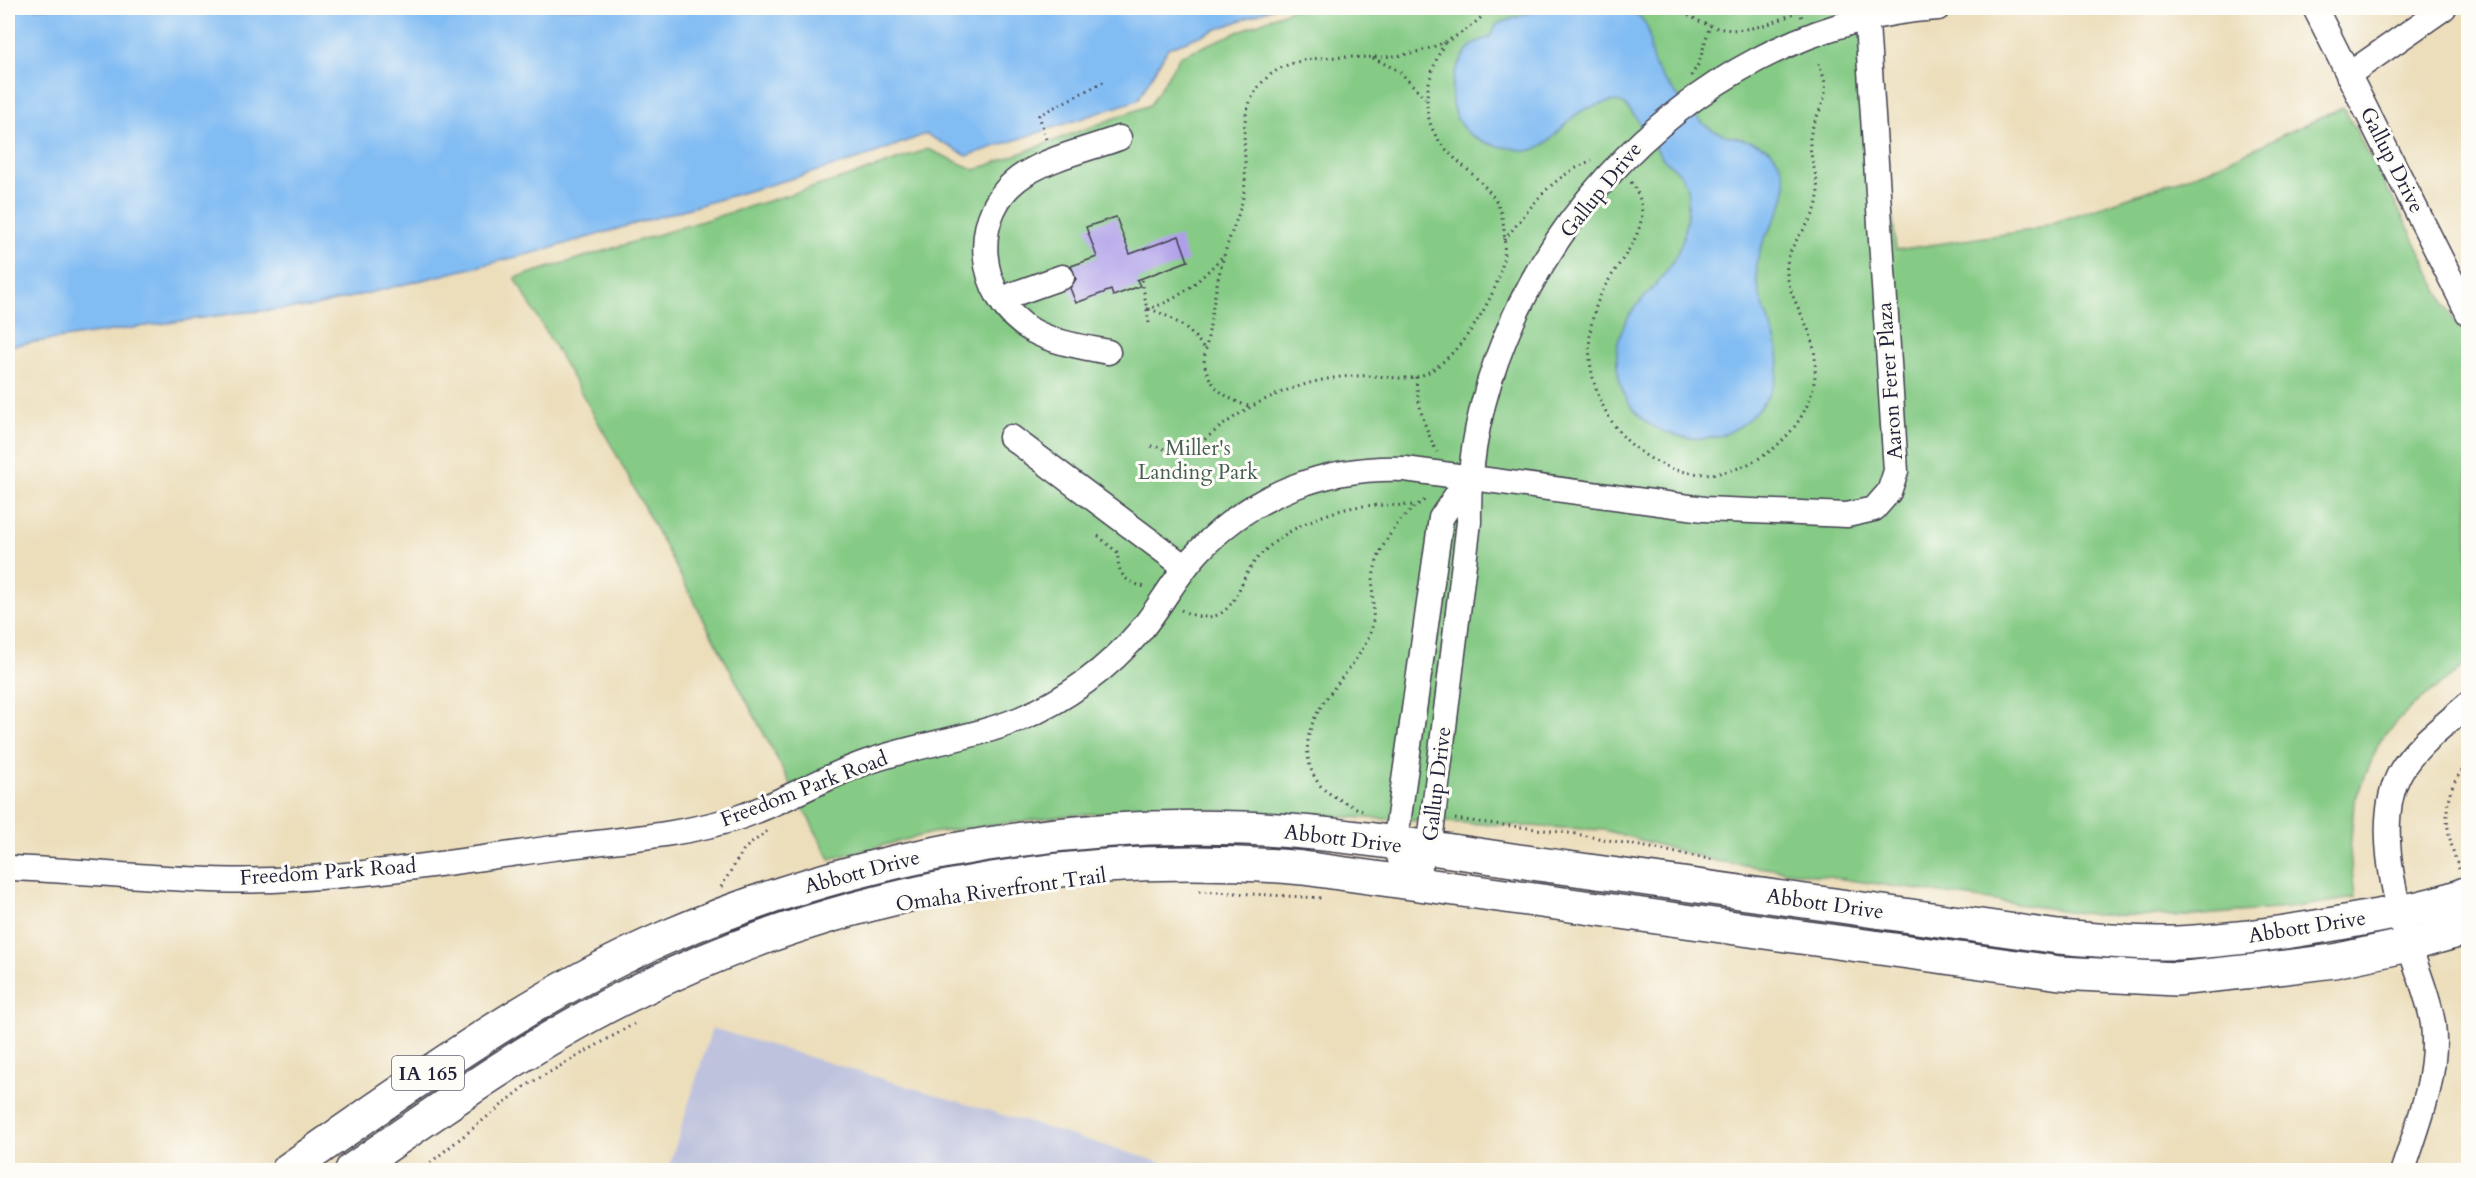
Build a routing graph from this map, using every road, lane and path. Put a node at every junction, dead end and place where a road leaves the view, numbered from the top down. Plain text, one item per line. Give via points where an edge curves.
1 (1490, 8) edge
2 (1672, 8) edge
3 (1938, 8) edge
4 (2315, 8) edge
5 (2444, 8) edge
6 (1800, 9) edge
7 (1866, 12) edge
8 (1710, 25) junction
9 (1809, 35) junction
10 (1445, 42) junction
11 (1371, 57) junction
12 (2348, 75) junction
13 (1107, 80) dead end
14 (1691, 88) junction
15 (1425, 98) junction
16 (1040, 116) dead end
17 (1119, 138) dead end
18 (1617, 166) junction
19 (1504, 240) junction
20 (1224, 255) junction
21 (1062, 278) dead end
22 (1142, 280) dead end
23 (1003, 304) junction
24 (1147, 309) junction
25 (2469, 313) edge
26 (1149, 323) dead end
27 (1206, 351) junction
28 (1108, 352) dead end
29 (1416, 377) junction
30 (1248, 406) junction
31 (1011, 437) dead end
32 (1151, 446) dead end
33 (1438, 455) dead end
34 (1468, 478) junction
35 (1432, 496) dead end
36 (1415, 505) junction
37 (1098, 536) dead end
38 (1185, 567) junction
39 (1164, 598) junction
40 (2469, 704) edge
41 (2469, 765) edge
42 (768, 805) junction
43 (1370, 815) dead end
44 (1462, 820) dead end
45 (1497, 823) dead end
46 (1395, 845) junction
47 (1444, 852) junction
48 (1716, 861) dead end
49 (8, 868) edge
50 (1408, 882) junction
51 (2464, 882) edge
52 (1198, 891) dead end
53 (713, 892) dead end
54 (1325, 898) dead end
55 (2400, 912) junction
56 (2469, 928) edge
57 (2409, 945) junction
58 (634, 1023) dead end
59 (288, 1170) edge
60 (352, 1170) edge
61 (421, 1170) edge
62 (2403, 1170) edge

1 - 10 path
2 - 8 path
3 - 7 street, Gallup Drive
4 - 12 street, Gallup Drive
5 - 12 street
6 - 8 path via 1760,26 1738,30
6 - 9 path
7 - 9 street, Gallup Drive
7 - 34 street, Aaron Ferer Plaza via 1896,471 1883,501 1857,515 1772,514 1704,509
8 - 14 path
9 - 14 street, Gallup Drive
9 - 18 path via 1825,83 1810,144 1818,191 1814,213 1794,243 1787,265 1816,365 1808,406 1798,422 1768,453 1750,463 1707,474 1684,472 1662,464 1623,437 1598,395 1588,351 1591,326 1606,284 1634,244 1643,216 1637,190
10 - 11 path via 1397,55
10 - 15 path
11 - 15 path via 1399,71
11 - 20 path via 1316,58 1293,63 1278,69 1255,91 1243,126 1245,190
12 - 25 street, Gallup Drive
13 - 16 path
14 - 18 street, Gallup Drive
15 - 19 path via 1443,147 1498,204
17 - 23 street via 1024,174 1000,199 992,215 984,252 987,272
18 - 19 path via 1603,155 1577,167 1539,195
18 - 34 street, Gallup Drive via 1580,210 1525,298 1488,389
19 - 29 path via 1503,262 1495,284 1472,327 1432,371
20 - 24 path via 1180,296
20 - 27 path
21 - 23 street via 1014,294
22 - 24 path
23 - 28 street via 1034,331
24 - 26 path
24 - 27 path via 1173,319 1200,341
27 - 30 path via 1205,371 1218,391
29 - 30 path via 1337,378 1305,384
29 - 33 path via 1424,426
30 - 32 path via 1188,454
31 - 38 street
34 - 38 street, Freedom Park Road via 1376,468 1305,481 1247,511 1201,548
34 - 46 street, Gallup Drive via 1441,518
34 - 47 street, Gallup Drive via 1469,522
35 - 36 path
36 - 39 path via 1358,507 1305,523 1262,554 1225,610 1214,616 1188,614
36 - 43 path via 1393,531 1377,561 1372,579 1374,615 1364,645 1315,714 1310,732 1308,758 1314,776 1325,791
37 - 39 path via 1118,553 1122,577
38 - 39 street, Freedom Park Road
39 - 42 street, Freedom Park Road via 1117,655 1061,698 1020,719 981,732 861,764
40 - 55 street via 2412,755 2389,800 2388,845
41 - 51 path via 2451,787 2446,803 2446,822
42 - 49 street, Freedom Park Road via 743,816 690,829 324,877 233,879
42 - 53 path via 772,826 744,849 726,881
44 - 47 path
45 - 48 path via 1615,840
46 - 47 highway, Abbott Drive
46 - 50 street, Gallup Drive
46 - 59 highway, Abbott Drive / IA 165 via 1244,828 1084,833 1005,842 850,873 734,910 605,967 514,1017
47 - 50 street, Gallup Drive
47 - 55 highway, Abbott Drive via 2058,937 2112,941 2175,943 2241,938
50 - 57 highway, Abbott Drive via 2060,973 2113,977 2176,979 2253,971 2334,961
50 - 60 highway, Abbott Drive / IA 165 via 1250,864 1164,863 1011,876 868,904 718,955 620,999 542,1042
51 - 55 highway, Abbott Drive
52 - 54 path
55 - 57 street
56 - 57 highway, Abbott Drive
57 - 62 street via 2433,1025 2430,1085
58 - 61 path via 526,1085

